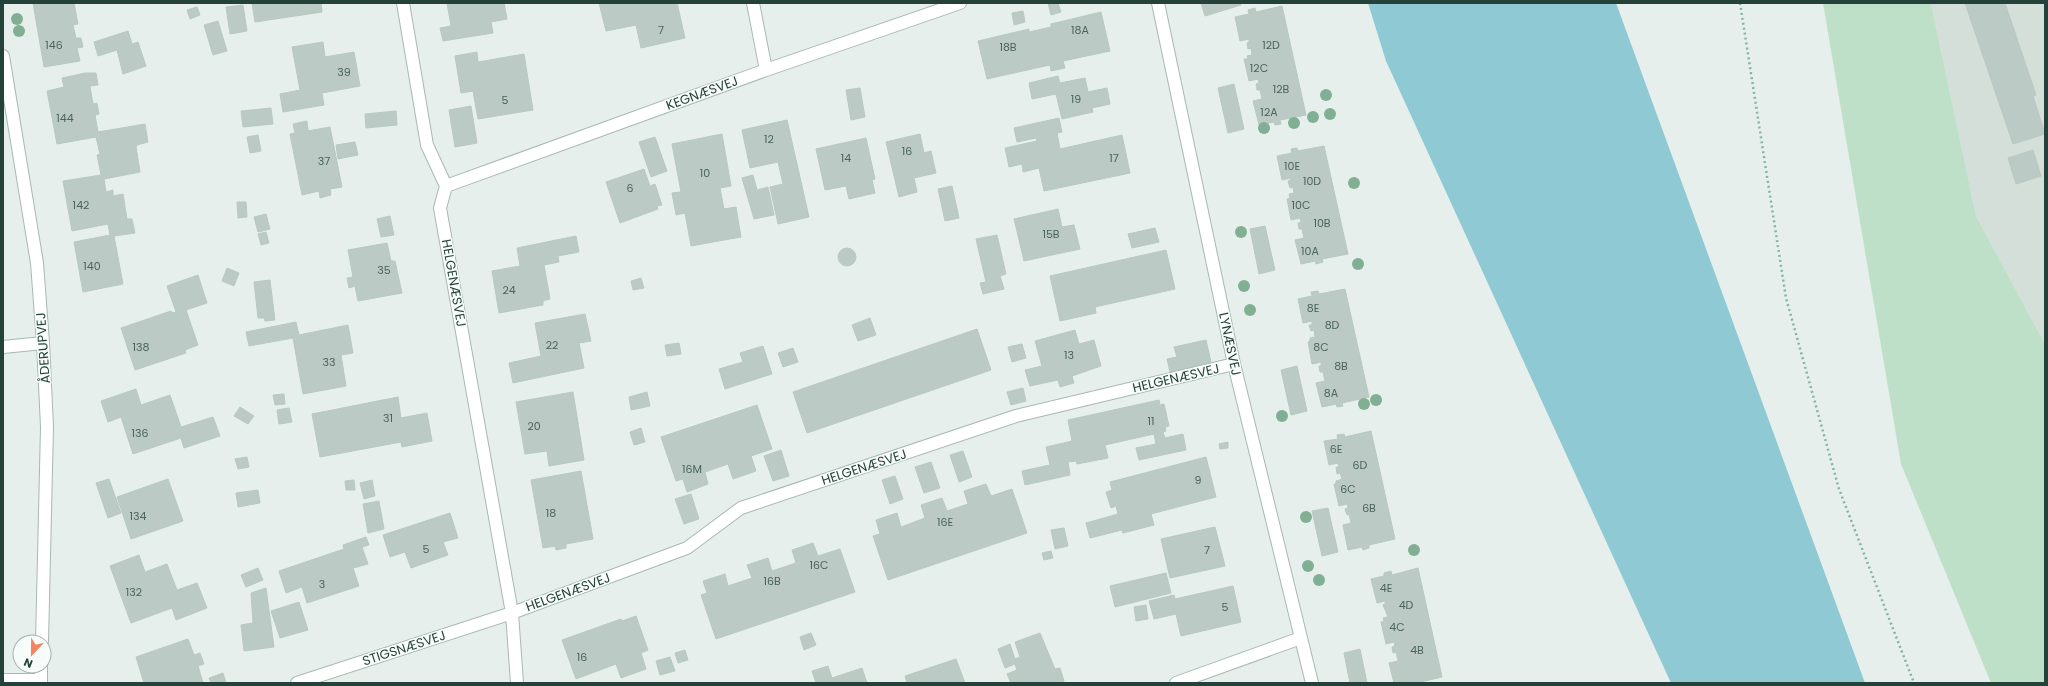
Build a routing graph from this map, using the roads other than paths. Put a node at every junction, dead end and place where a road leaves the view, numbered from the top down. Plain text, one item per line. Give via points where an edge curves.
1 (403, 3) edge
2 (753, 3) edge
3 (960, 3) edge
4 (1158, 3) edge
5 (3, 56) edge
6 (766, 70) junction
7 (446, 186) junction
8 (43, 343) junction
9 (3, 347) edge
10 (1234, 364) junction
11 (512, 613) junction
12 (42, 634) edge
13 (1301, 638) junction
14 (3, 680) edge
15 (41, 681) edge
16 (297, 683) edge
17 (517, 683) edge
18 (1176, 683) edge
19 (1312, 683) edge

1 - 7 street via 427,145
2 - 6 street
3 - 6 street, KEGNÆSVEJ
4 - 10 street, LYNÆSVEJ
5 - 8 street, ÅDERUPVEJ via 37,263
6 - 7 street, KEGNÆSVEJ
7 - 11 street, HELGENÆSVEJ via 440,208
8 - 9 street
8 - 12 street, ÅDERUPVEJ via 48,427
10 - 11 street, HELGENÆSVEJ via 1016,416 741,508 687,548
10 - 13 street, LYNÆSVEJ
11 - 16 street, STIGSNÆSVEJ
11 - 17 street, HELGENÆSVEJ
13 - 18 street
13 - 19 street, LYNÆSVEJ
14 - 15 street

